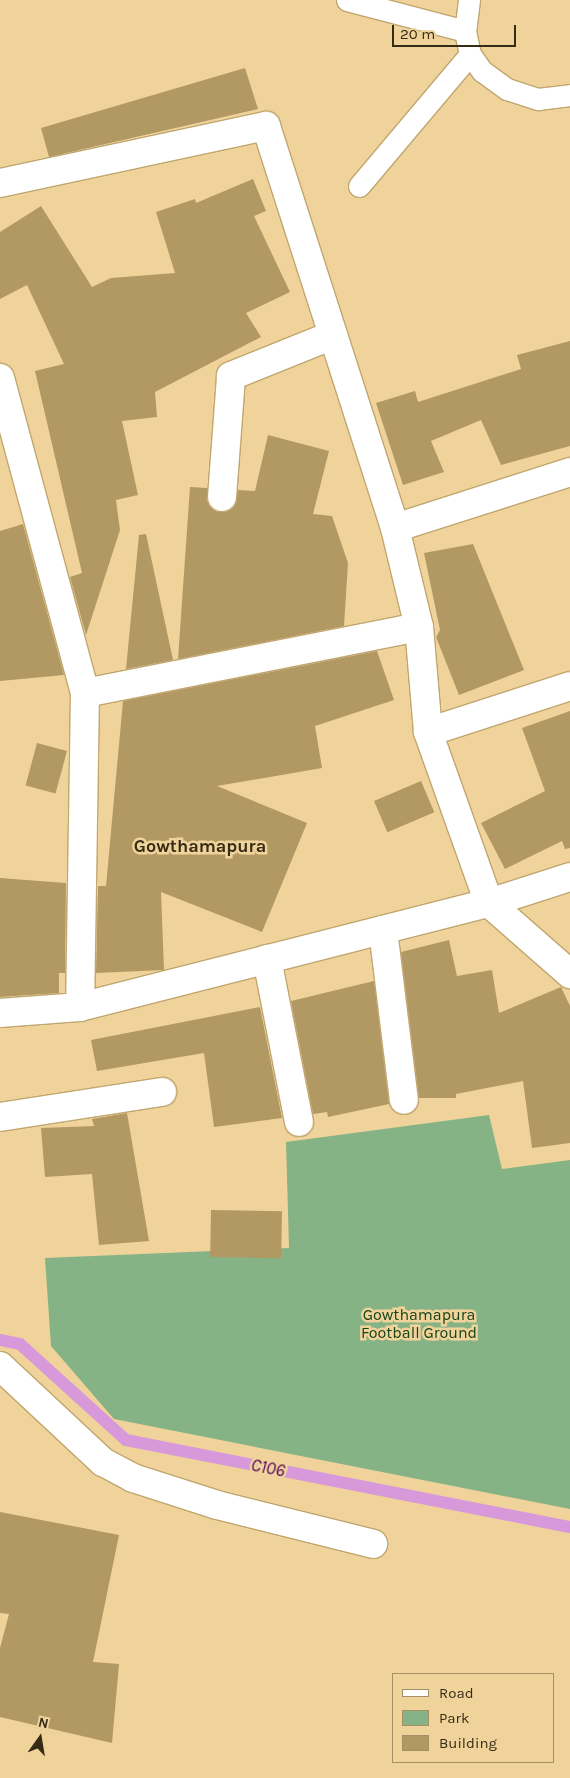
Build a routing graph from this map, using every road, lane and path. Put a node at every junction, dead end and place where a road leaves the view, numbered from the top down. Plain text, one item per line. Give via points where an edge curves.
1 (347, 0) edge
2 (468, 0) edge
3 (465, 30) junction
4 (470, 54) junction
5 (570, 95) edge
6 (0, 183) edge
7 (359, 186) dead end
8 (333, 335) junction
9 (0, 378) edge
10 (570, 472) edge
11 (222, 498) dead end
12 (395, 528) junction
13 (419, 627) junction
14 (570, 686) edge
15 (85, 693) junction
16 (428, 732) junction
17 (570, 876) edge
18 (489, 903) junction
19 (383, 930) junction
20 (267, 959) junction
21 (570, 974) edge
22 (80, 1007) junction
23 (0, 1013) edge
24 (162, 1092) dead end
25 (404, 1100) dead end
26 (0, 1117) edge
27 (300, 1122) dead end
28 (0, 1366) edge
29 (373, 1544) dead end

1 - 3 lane
2 - 3 lane
3 - 4 lane
4 - 5 lane via 482,71 507,89 538,98
4 - 7 lane
6 - 8 street via 266,126
8 - 11 street via 231,376
8 - 12 street
9 - 15 street
10 - 12 street
12 - 13 street
13 - 15 street
13 - 16 street
14 - 16 street
15 - 22 street
16 - 18 street
17 - 18 street
18 - 19 street
18 - 21 street
19 - 20 street
19 - 25 street
20 - 22 street
20 - 27 street
22 - 23 street
24 - 26 street
28 - 29 street via 104,1462 134,1478 217,1505

